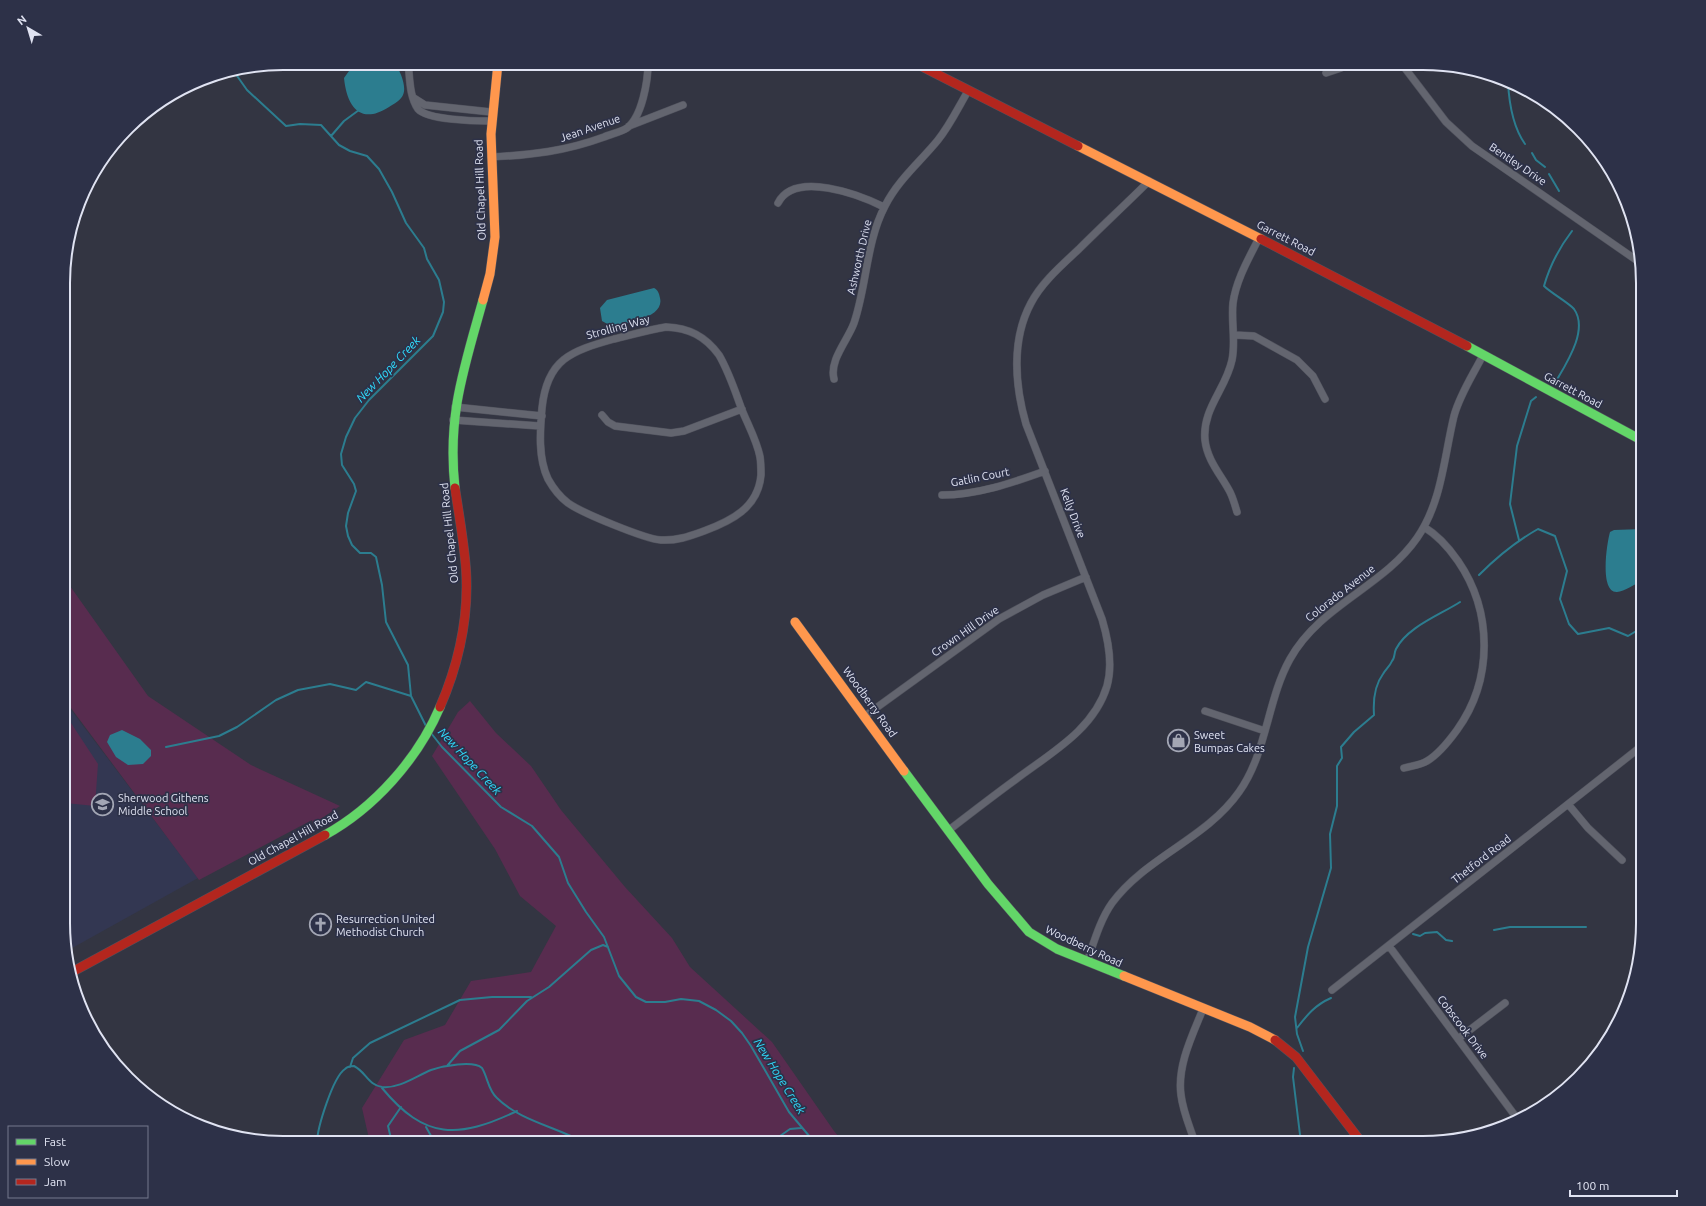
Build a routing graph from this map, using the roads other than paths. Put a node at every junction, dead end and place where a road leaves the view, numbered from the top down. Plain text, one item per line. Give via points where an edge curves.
1 (409, 70) edge
2 (497, 70) edge
3 (648, 70) edge
4 (928, 70) edge
5 (1335, 70) edge
6 (1406, 70) edge
7 (1326, 73) dead end
8 (968, 91) junction
9 (414, 97) junction
10 (683, 105) dead end
11 (491, 112) junction
12 (491, 121) junction
13 (629, 126) junction
14 (491, 157) junction
15 (1149, 181) junction
16 (778, 203) dead end
17 (884, 207) junction
18 (1259, 238) junction
19 (1635, 259) edge
20 (1235, 335) junction
21 (1483, 355) junction
22 (834, 378) dead end
23 (1325, 399) dead end
24 (455, 408) junction
25 (742, 409) junction
26 (498, 411) junction
27 (602, 415) dead end
28 (542, 416) junction
29 (453, 420) junction
30 (497, 423) junction
31 (540, 426) junction
32 (1636, 438) edge
33 (1044, 471) junction
34 (942, 495) dead end
35 (1237, 512) dead end
36 (1424, 527) junction
37 (1086, 577) junction
38 (795, 622) dead end
39 (1205, 711) dead end
40 (865, 716) junction
41 (1265, 731) junction
42 (1636, 750) edge
43 (1404, 768) dead end
44 (1568, 804) junction
45 (949, 830) junction
46 (1622, 860) dead end
47 (1388, 946) junction
48 (1087, 962) junction
49 (75, 970) edge
50 (1332, 990) dead end
51 (1505, 1003) dead end
52 (1203, 1009) junction
53 (1458, 1038) junction
54 (1515, 1115) edge
55 (1193, 1136) edge
56 (1357, 1136) edge

1 - 9 street
2 - 11 street, Old Chapel Hill Road
3 - 13 street, Jean Avenue via 638,115
4 - 8 street, Garrett Road
5 - 7 street
6 - 19 street, Bentley Drive via 1442,117 1472,146
8 - 15 street, Garrett Road
8 - 17 street, Ashworth Drive via 948,127 900,182
9 - 11 street via 425,105
9 - 12 street via 417,108 426,115
10 - 13 street
11 - 12 street, Old Chapel Hill Road
12 - 14 street, Old Chapel Hill Road
13 - 14 street, Jean Avenue via 577,147 535,154
14 - 24 street, Old Chapel Hill Road via 496,208 494,250
15 - 18 street, Garrett Road
15 - 33 street, Kelly Drive via 1059,268 1036,294 1026,313 1016,364 1016,381 1026,424
16 - 17 street via 783,196 795,189 822,187 849,192
17 - 22 street, Ashworth Drive via 874,233 854,324 834,363
18 - 20 street via 1242,272 1233,302
18 - 21 street, Garrett Road
20 - 23 street via 1254,336 1297,360 1313,376
20 - 35 street via 1229,369 1211,405 1206,422 1205,439 1211,460 1230,492
21 - 32 street, Garrett Road
21 - 36 street, Colorado Avenue via 1458,405 1438,494
24 - 26 street
24 - 29 street, Old Chapel Hill Road
25 - 27 street via 684,431 671,433 615,426
25 - 28 street, Strolling Way via 724,362 709,342 689,330 666,327 587,347 566,357 555,367 547,382
25 - 31 street, Strolling Way via 760,457 761,476 755,496 742,512 728,521 674,540 648,538 568,503 553,487 545,470
26 - 28 street
26 - 30 street
28 - 31 street, Strolling Way
29 - 30 street
29 - 49 street, Old Chapel Hill Road via 452,449 467,589 464,624 452,680 430,729 413,756 382,793 335,830
30 - 31 street
33 - 34 street, Gatlin Court via 999,487
33 - 37 street, Kelly Drive
36 - 41 street, Colorado Avenue via 1398,560 1330,612 1306,635 1285,670
36 - 43 street via 1448,547 1474,588 1484,627 1484,656 1477,692 1456,731 1427,761
37 - 40 street, Crown Hill Drive via 1043,595 999,619
37 - 45 street, Kelly Drive via 1107,635 1108,684 1103,696 1086,723 1063,744
38 - 40 street, Woodberry Road
39 - 41 street
40 - 45 street, Woodberry Road
41 - 48 street, Colorado Avenue via 1252,770 1234,799 1206,827 1144,872 1124,890 1106,914
42 - 44 street, Thetford Road
44 - 46 street via 1588,828
44 - 47 street, Thetford Road
45 - 48 street, Woodberry Road via 1019,922 1046,944
47 - 50 street, Thetford Road
47 - 53 street, Cobscook Drive
48 - 52 street, Woodberry Road
51 - 53 street
52 - 55 street via 1191,1038 1181,1078 1183,1104
52 - 56 street, Woodberry Road via 1265,1034 1288,1049
53 - 54 street, Cobscook Drive

